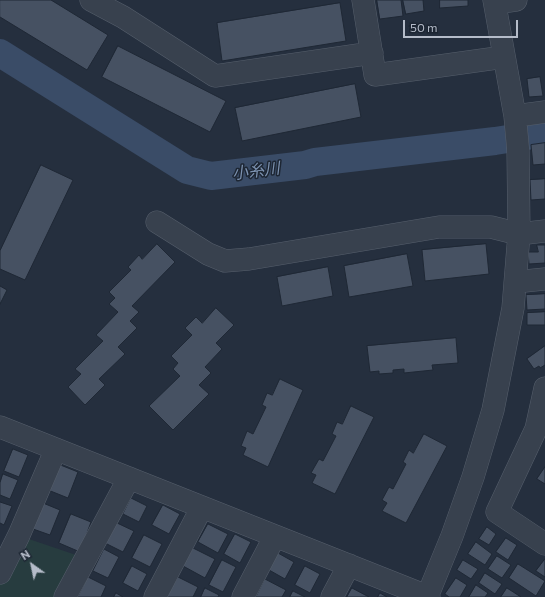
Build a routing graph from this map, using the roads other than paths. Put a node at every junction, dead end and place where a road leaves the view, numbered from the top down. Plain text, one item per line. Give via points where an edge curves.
1 (91, 0) edge
2 (363, 0) edge
3 (516, 0) edge
4 (495, 1) edge
5 (372, 53) junction
6 (504, 57) junction
7 (545, 112) edge
8 (515, 116) junction
9 (157, 222) dead end
10 (545, 231) edge
11 (519, 234) junction
12 (545, 279) edge
13 (515, 282) junction
14 (545, 388) edge
15 (0, 427) edge
16 (540, 432) edge
17 (56, 449) junction
18 (130, 478) junction
19 (202, 507) junction
20 (275, 536) junction
21 (545, 544) edge
22 (349, 565) junction
23 (0, 573) edge
24 (65, 597) edge
25 (154, 597) edge
26 (243, 597) edge
27 (332, 597) edge
28 (428, 597) edge

1 - 5 street via 123,17 215,76
2 - 5 street
3 - 4 street
4 - 6 street
5 - 6 street via 375,75
6 - 8 street
7 - 8 street
8 - 11 street
9 - 11 street via 208,254 225,261 439,227 491,227
10 - 11 street
11 - 13 street
12 - 13 street
13 - 28 street via 493,410 473,477
14 - 16 street
15 - 17 street
16 - 21 street via 498,512
17 - 18 street
17 - 23 street
18 - 19 street
18 - 24 street
19 - 20 street
19 - 25 street
20 - 22 street
20 - 26 street
22 - 27 street
22 - 28 street

